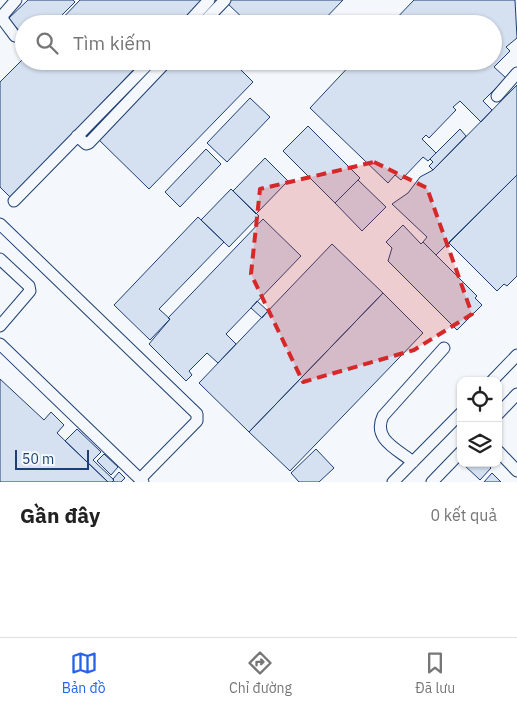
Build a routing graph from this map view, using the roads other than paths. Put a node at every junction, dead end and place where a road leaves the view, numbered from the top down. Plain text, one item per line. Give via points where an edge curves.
1 (16, 0) edge
2 (225, 0) edge
3 (209, 5) edge
4 (197, 15) edge
5 (15, 36) dead end
6 (142, 70) edge
7 (158, 70) edge
8 (517, 72) edge
9 (118, 94) junction
10 (496, 96) dead end
11 (127, 103) junction
12 (78, 136) junction
13 (14, 201) dead end
14 (0, 224) edge
15 (0, 259) edge
16 (0, 326) edge
17 (0, 344) edge
18 (444, 348) dead end
19 (517, 355) edge
20 (496, 377) edge
21 (517, 394) edge
22 (502, 409) edge
23 (457, 417) edge
24 (502, 455) edge
25 (457, 456) edge
26 (413, 462) junction
27 (517, 471) edge
28 (142, 481) edge
29 (393, 482) edge
30 (432, 482) edge

1 - 5 street via 3,15
2 - 3 street
3 - 4 street
6 - 9 street
7 - 11 street
8 - 10 street
9 - 11 street
9 - 12 street
11 - 12 street via 89,144
12 - 13 street
14 - 28 street via 197,414 197,421
15 - 16 street via 29,286 30,291
17 - 28 street
18 - 26 street via 383,416 378,426 381,436
19 - 20 street
21 - 22 street
23 - 26 street
24 - 27 street
25 - 30 street
26 - 29 street

